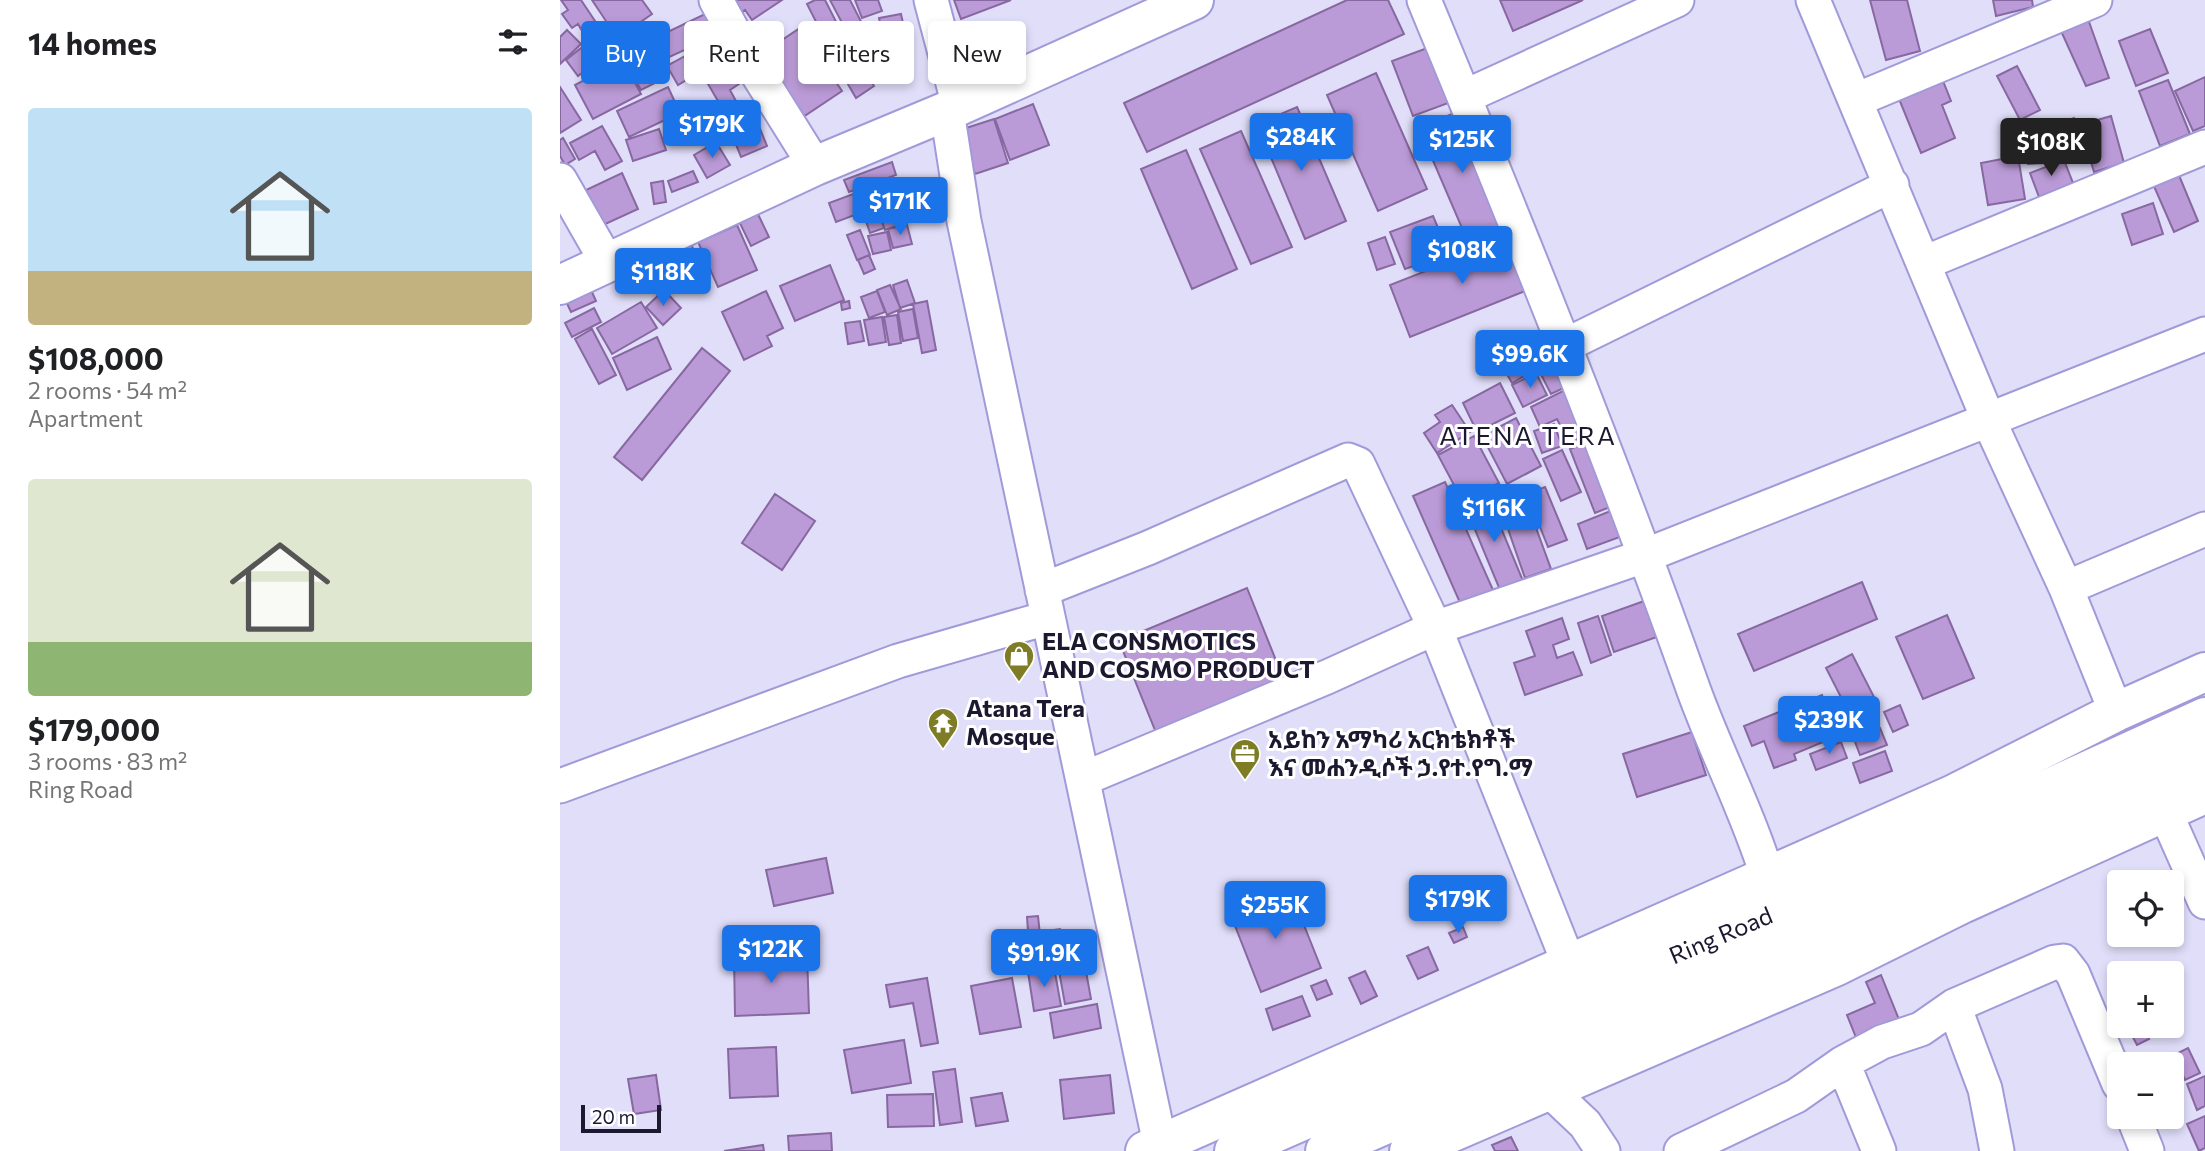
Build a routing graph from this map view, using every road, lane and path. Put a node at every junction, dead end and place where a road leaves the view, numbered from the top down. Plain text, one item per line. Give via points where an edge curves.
1 (716, 0) edge
2 (931, 0) edge
3 (1194, 0) edge
4 (1424, 0) edge
5 (1677, 0) edge
6 (1813, 0) edge
7 (2095, 0) edge
8 (1464, 97) junction
9 (1856, 100) junction
10 (953, 108) junction
11 (2205, 147) edge
12 (815, 166) junction
13 (560, 180) edge
14 (1892, 185) junction
15 (1924, 263) junction
16 (608, 264) junction
17 (560, 285) edge
18 (2205, 334) edge
19 (1562, 347) junction
20 (1989, 421) junction
21 (2205, 529) edge
22 (1644, 556) junction
23 (2066, 588) junction
24 (1044, 604) junction
25 (1435, 628) junction
26 (2205, 672) edge
27 (2116, 712) junction
28 (2205, 717) edge
29 (2205, 756) edge
30 (1083, 779) junction
31 (2150, 780) junction
32 (560, 786) edge
33 (2205, 794) edge
34 (1768, 878) junction
35 (2205, 902) edge
36 (1569, 964) junction
37 (1954, 1006) junction
38 (2107, 1055) edge
39 (1843, 1063) junction
40 (1550, 1091) junction
41 (2138, 1129) edge
42 (1734, 1138) edge
43 (1153, 1148) edge
44 (1234, 1151) edge
45 (1325, 1151) edge
46 (1409, 1151) edge
47 (1603, 1151) edge
48 (1682, 1151) edge
49 (1879, 1151) edge
50 (1997, 1151) edge
51 (2147, 1151) edge

1 - 12 street
2 - 10 street
3 - 10 main road
4 - 8 street
5 - 8 street
6 - 9 street
7 - 9 street
8 - 19 street
9 - 14 street
10 - 12 main road
10 - 24 street via 964,221
11 - 15 street
12 - 16 main road
13 - 16 street
14 - 15 street
14 - 19 street
15 - 20 street
16 - 17 main road
18 - 20 street
19 - 22 street
20 - 22 street
20 - 23 street
21 - 23 street
22 - 25 street
22 - 34 street
23 - 27 street
24 - 25 street via 1148,548 1348,460 1358,464 1365,475
24 - 30 street
24 - 32 street
25 - 30 street
25 - 36 street
26 - 27 main road
27 - 31 main road
27 - 34 main road via 1952,795
28 - 31 main road, Ring Road
29 - 31 main road, Ring Road
30 - 43 street
31 - 33 main road
31 - 35 street
31 - 40 main road via 1837,966
31 - 44 main road, Ring Road via 1755,922
31 - 45 main road, Ring Road via 1770,957
34 - 36 main road
36 - 43 main road
37 - 38 street via 2032,969 2063,961 2073,974
37 - 39 street via 1921,1028
37 - 50 street via 1985,1089
39 - 42 street
39 - 49 street
40 - 46 main road
40 - 47 street via 1585,1124
41 - 51 street
42 - 48 street

